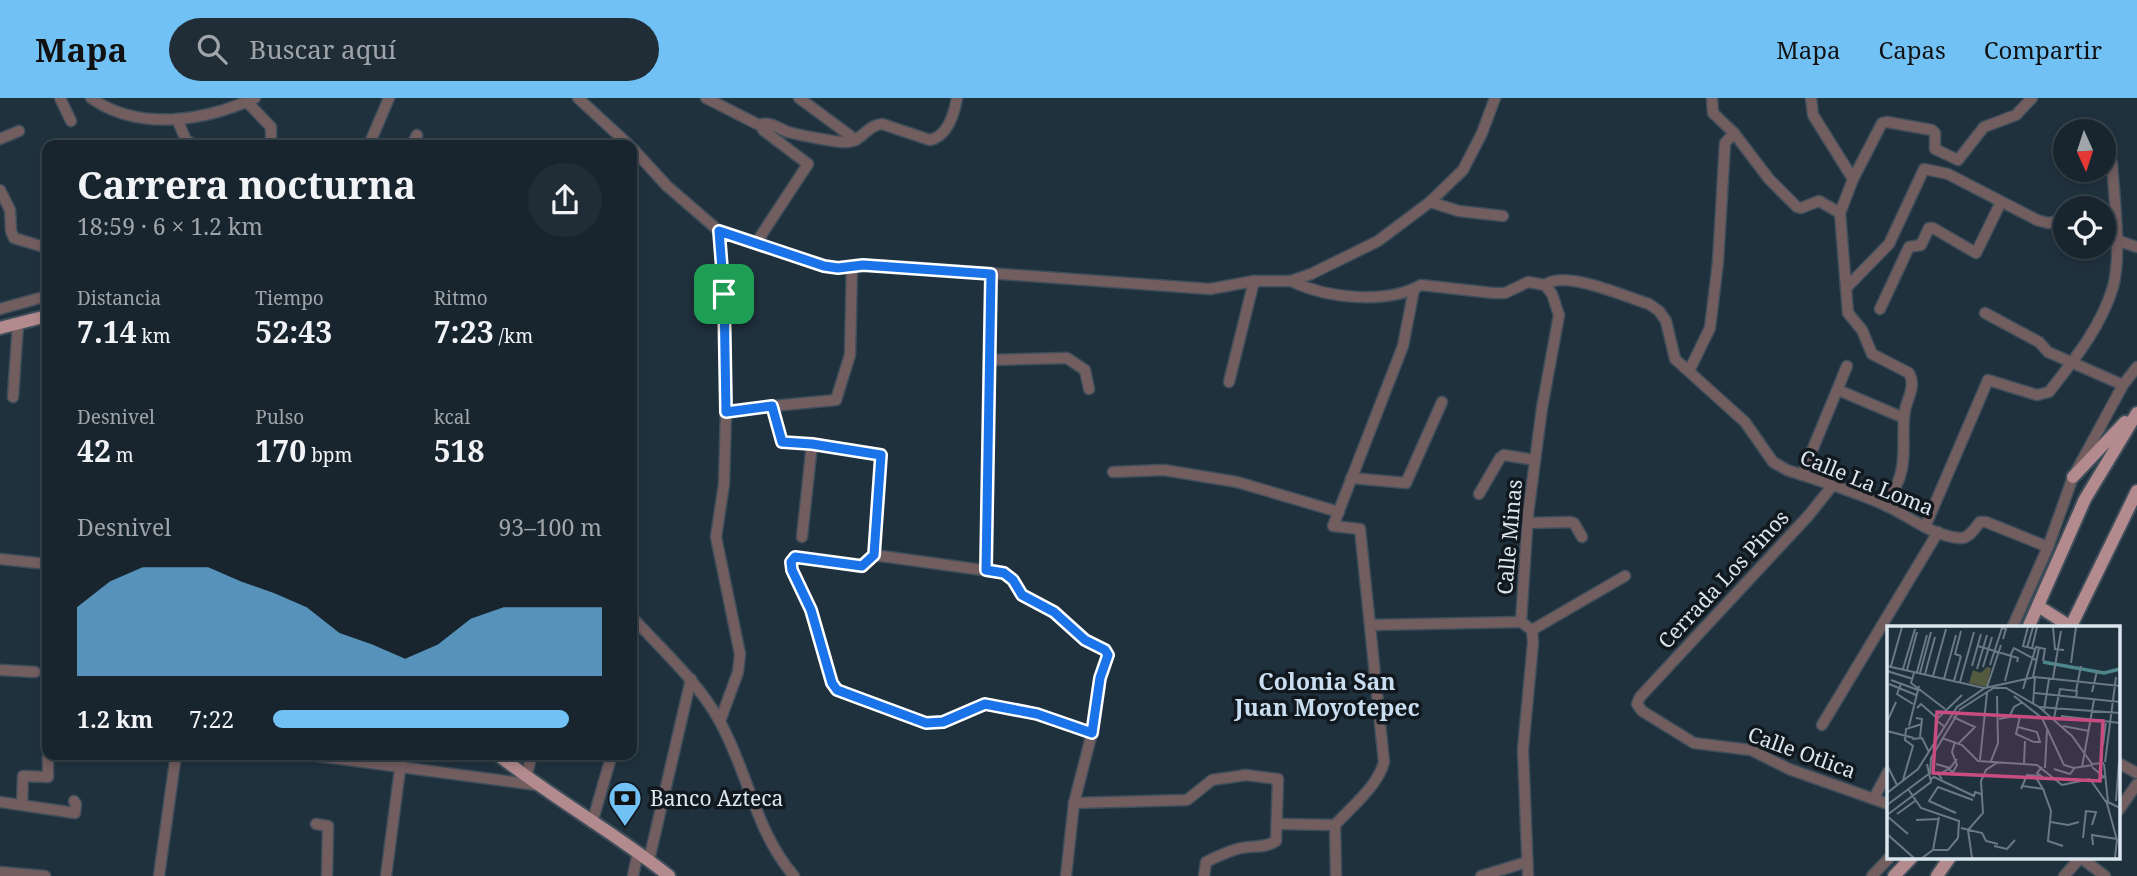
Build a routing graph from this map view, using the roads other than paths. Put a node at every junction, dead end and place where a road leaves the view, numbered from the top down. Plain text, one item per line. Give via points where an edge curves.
1 (61, 98) edge
2 (91, 98) edge
3 (389, 98) edge
4 (578, 98) edge
5 (706, 98) edge
6 (799, 98) edge
7 (957, 98) edge
8 (1495, 98) edge
9 (1712, 98) edge
10 (1811, 98) edge
11 (2032, 98) edge
12 (251, 100) edge
13 (177, 119) junction
14 (71, 121) dead end
15 (761, 125) junction
16 (19, 131) dead end
17 (1734, 133) junction
18 (417, 135) dead end
19 (0, 139) edge
20 (186, 140) edge
21 (271, 140) edge
22 (371, 140) edge
23 (414, 140) edge
24 (624, 140) edge
25 (856, 140) junction
26 (637, 154) edge
27 (1958, 160) junction
28 (1948, 174) junction
29 (1853, 179) junction
30 (0, 190) edge
31 (1430, 202) junction
32 (2001, 202) junction
33 (1840, 213) junction
34 (1503, 216) dead end
35 (2053, 221) edge
36 (719, 231) junction
37 (2116, 240) edge
38 (756, 243) junction
39 (42, 246) edge
40 (2137, 247) edge
41 (2115, 259) edge
42 (852, 266) junction
43 (991, 274) junction
44 (1254, 281) junction
45 (1291, 281) junction
46 (1545, 285) junction
47 (1846, 288) junction
48 (1414, 289) junction
49 (42, 297) edge
50 (0, 309) edge
51 (1880, 309) dead end
52 (1985, 313) dead end
53 (42, 317) edge
54 (18, 324) junction
55 (0, 328) edge
56 (990, 360) junction
57 (2071, 364) junction
58 (1847, 366) dead end
59 (2137, 367) edge
60 (1689, 371) junction
61 (1230, 382) dead end
62 (2123, 385) junction
63 (1089, 389) dead end
64 (1838, 390) junction
65 (13, 397) dead end
66 (1442, 402) dead end
67 (772, 406) junction
68 (2137, 411) edge
69 (726, 412) junction
70 (1904, 418) junction
71 (812, 444) junction
72 (1535, 460) junction
73 (1113, 472) dead end
74 (1802, 475) junction
75 (2073, 477) junction
76 (1351, 478) junction
77 (1832, 486) junction
78 (2137, 491) edge
79 (1479, 494) dead end
80 (1886, 506) junction
81 (1339, 512) junction
82 (1528, 523) junction
83 (1925, 527) junction
84 (1938, 532) junction
85 (802, 537) dead end
86 (1582, 537) dead end
87 (2048, 547) junction
88 (874, 555) junction
89 (0, 559) edge
90 (42, 563) edge
91 (986, 570) junction
92 (1626, 576) dead end
93 (2038, 606) junction
94 (637, 622) edge
95 (1521, 622) junction
96 (1371, 625) junction
97 (2013, 626) edge
98 (2029, 626) edge
99 (2068, 626) edge
100 (2070, 626) edge
101 (1532, 631) junction
102 (0, 670) edge
103 (35, 672) dead end
104 (691, 679) junction
105 (1640, 697) joint
106 (720, 721) junction
107 (1822, 725) dead end
108 (1092, 733) junction
109 (48, 760) edge
110 (175, 760) edge
111 (343, 760) edge
112 (401, 760) edge
113 (505, 760) edge
114 (532, 760) edge
115 (610, 760) edge
116 (2120, 764) edge
117 (400, 768) junction
118 (2137, 773) edge
119 (1887, 774) edge
120 (531, 781) junction
121 (2137, 783) edge
122 (1874, 798) junction
123 (2133, 799) edge
124 (74, 801) dead end
125 (0, 802) edge
126 (1074, 803) junction
127 (1887, 804) edge
128 (22, 805) junction
129 (592, 823) junction
130 (316, 824) dead end
131 (1279, 824) junction
132 (1335, 825) junction
133 (638, 852) junction
134 (1889, 858) edge
135 (1911, 858) edge
136 (1949, 858) edge
137 (2079, 858) edge
138 (2081, 858) edge
139 (649, 860) junction
140 (1527, 862) junction
141 (0, 873) edge
142 (1203, 874) edge
143 (45, 876) edge
144 (159, 876) edge
145 (327, 876) edge
146 (386, 876) edge
147 (633, 876) edge
148 (668, 876) edge
149 (794, 876) edge
150 (1066, 876) edge
151 (1191, 876) edge
152 (1336, 876) edge
153 (1481, 876) edge
154 (1528, 876) edge
155 (1872, 876) edge
156 (1894, 876) edge
157 (1937, 876) edge
158 (2064, 876) edge
159 (2105, 876) edge

1 - 14 street
2 - 13 street via 130,117
3 - 22 street
4 - 24 street
5 - 15 street
6 - 25 street
7 - 25 street via 949,124 936,138 881,124
8 - 31 street via 1463,170
9 - 17 street via 1713,113
10 - 29 street via 1813,115
11 - 27 street via 2016,116 1984,127
12 - 13 street via 213,114
12 - 21 street via 271,127
13 - 20 street
15 - 25 street via 845,142
15 - 38 street via 808,164
16 - 19 street
17 - 33 street via 1797,207 1819,201
17 - 60 street via 1725,143 1710,328
18 - 23 street
26 - 36 street
27 - 28 street
27 - 29 street via 1935,149 1932,130 1887,122 1882,123
28 - 32 street
28 - 47 street via 1921,172 1889,244
29 - 33 street
30 - 39 street via 10,210 14,238
31 - 34 street via 1459,212
31 - 45 street via 1378,241
32 - 35 street via 2042,222
32 - 51 street via 1976,253 1929,228 1921,245 1909,247
33 - 47 street
36 - 38 street
36 - 69 street
37 - 40 street
38 - 42 street via 824,266
41 - 57 street via 2104,313
42 - 43 street
42 - 67 street via 850,355 836,400
43 - 44 street via 1210,289
43 - 56 street
44 - 45 street
44 - 61 street
45 - 48 street, Calle La Loma via 1309,289 1368,298
46 - 48 street, Calle La Loma via 1528,282 1505,293 1434,285
46 - 60 street, Calle La Loma via 1569,279 1649,304 1666,321 1675,359
46 - 72 street, Calle Minas via 1559,315
47 - 70 street via 1848,313 1872,354 1912,378
48 - 76 street via 1403,346
49 - 50 street
52 - 57 street
53 - 54 main road
54 - 55 main road
54 - 65 street
56 - 63 street via 1068,358 1085,370
56 - 91 street
57 - 62 street
57 - 83 street via 2043,395 1988,380
58 - 64 street
59 - 62 street
60 - 74 street, Calle La Loma via 1745,422 1773,461
62 - 75 street
64 - 70 street
64 - 74 street
66 - 76 street via 1406,483
67 - 69 street
67 - 71 street via 782,442
68 - 75 main road
68 - 93 main road via 2085,499
69 - 106 street via 724,484 716,537 740,663
70 - 80 street via 1901,475
71 - 85 street
71 - 88 street via 881,455
72 - 79 street via 1500,458
72 - 82 street, Calle Minas
73 - 81 street via 1164,470 1237,482
74 - 77 street, Calle La Loma
75 - 87 street
76 - 81 street
77 - 80 street, Calle La Loma
77 - 105 street, Cerrada Los Pinos
78 - 100 main road
80 - 83 street, Calle La Loma
81 - 96 street via 1333,526 1360,528
82 - 86 street via 1574,523
82 - 95 street, Calle Minas
83 - 84 street, Calle La Loma
84 - 87 street, Calle La Loma via 1965,537 1986,522
84 - 107 street, Calle La Loma
87 - 97 street
88 - 91 street
88 - 108 street via 862,566 795,557 791,562 837,690 926,723 943,722 985,704 1047,717
89 - 90 street
91 - 108 street via 1004,573 1022,595 1054,612 1085,640 1105,650 1108,655
92 - 101 street
93 - 98 main road
93 - 99 main road
94 - 104 street
95 - 96 street
95 - 101 street, Calle Minas
96 - 132 street via 1384,762 1375,781
101 - 140 street via 1523,749
102 - 103 street
104 - 106 street
104 - 139 street
105 - 122 street, Calle Otlica via 1637,704 1642,711 1694,743 1751,750 1789,769
106 - 149 street via 765,832
108 - 126 street
109 - 128 street via 48,777 23,776
110 - 144 street
111 - 117 street
112 - 117 street
113 - 120 main road
114 - 120 street
115 - 129 street
116 - 118 street
117 - 120 street
117 - 146 street
119 - 122 street
120 - 129 main road
121 - 123 street
122 - 127 street, Calle Otlica
124 - 128 street via 75,813
125 - 128 street
126 - 131 street via 1187,800 1212,780 1246,775 1279,779
126 - 150 street
129 - 133 main road
130 - 145 street via 328,826
131 - 132 street
131 - 142 street via 1276,841 1216,857 1206,862
132 - 152 street
133 - 139 main road
133 - 147 street
134 - 155 street
135 - 156 main road
136 - 157 main road
137 - 158 street
138 - 159 street
139 - 148 main road
140 - 153 street
140 - 154 street
141 - 143 street
142 - 151 street

